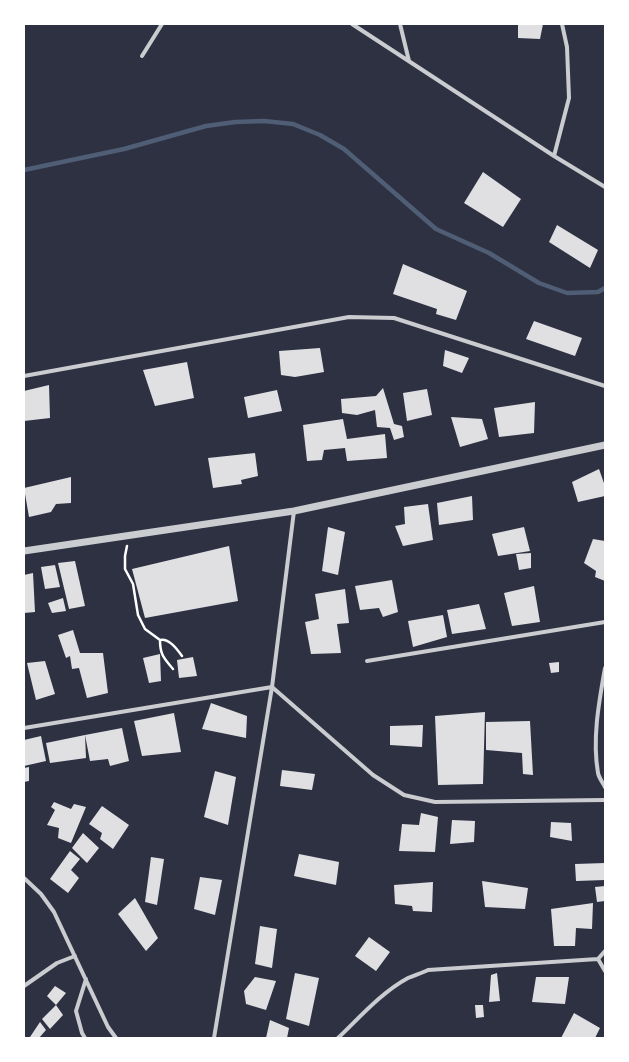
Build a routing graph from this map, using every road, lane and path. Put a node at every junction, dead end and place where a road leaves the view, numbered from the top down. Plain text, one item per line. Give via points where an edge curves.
1 (162, 24) edge
2 (352, 24) edge
3 (400, 24) edge
4 (562, 24) edge
5 (142, 56) dead end
6 (409, 62) junction
7 (554, 156) junction
8 (605, 187) edge
9 (24, 376) edge
10 (605, 386) edge
11 (605, 445) edge
12 (294, 511) junction
13 (130, 535) junction
14 (24, 551) edge
15 (605, 622) edge
16 (160, 640) junction
17 (182, 656) dead end
18 (367, 661) dead end
19 (605, 668) edge
20 (173, 669) dead end
21 (272, 687) junction
22 (24, 728) edge
23 (605, 787) edge
24 (605, 800) edge
25 (24, 878) edge
26 (605, 951) edge
27 (75, 956) junction
28 (598, 959) junction
29 (605, 971) edge
30 (86, 979) junction
31 (24, 986) edge
32 (85, 1038) edge
33 (116, 1038) edge
34 (214, 1038) edge
35 (338, 1038) edge

1 - 5 street
2 - 6 street
3 - 6 street
4 - 7 street via 567,47 569,98
6 - 7 street
7 - 8 street
9 - 10 street via 349,317 394,318
11 - 12 street
12 - 13 street
12 - 21 street
13 - 14 street
13 - 16 path via 125,569 133,584 138,615 145,628
15 - 18 street
16 - 17 path via 164,639
16 - 20 path via 163,657
19 - 23 street via 599,701 596,745 598,775
21 - 22 street
21 - 24 street via 373,775 404,794 435,802
21 - 34 street
25 - 27 street via 42,894 54,912
26 - 28 street
27 - 30 street
27 - 31 street via 57,963
28 - 29 street
28 - 35 street via 428,970 408,978 388,992
30 - 32 street via 76,1011
30 - 33 street via 108,1027

